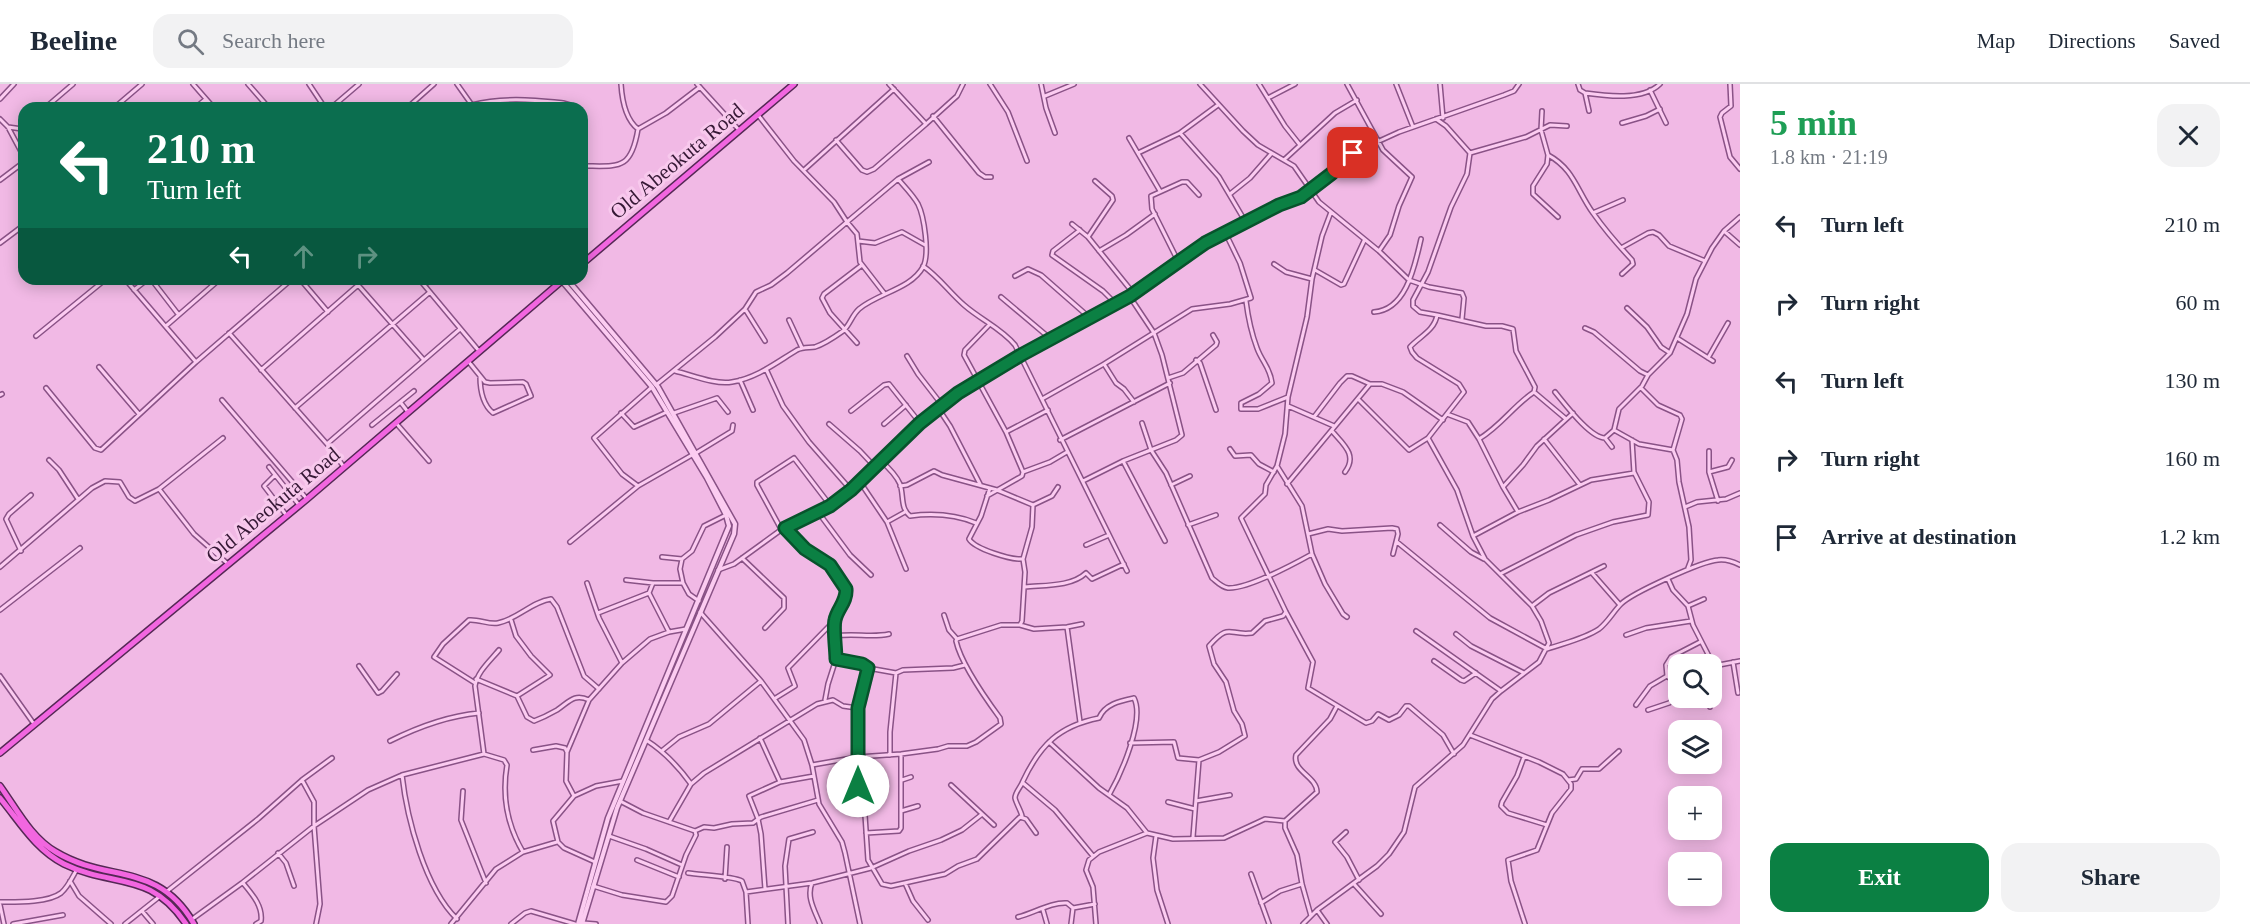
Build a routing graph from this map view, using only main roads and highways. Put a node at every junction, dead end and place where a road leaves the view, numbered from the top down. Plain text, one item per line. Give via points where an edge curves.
1 (794, 84) edge
2 (588, 259) edge
3 (558, 285) edge
4 (0, 753) edge
5 (0, 786) edge
6 (0, 798) edge
7 (164, 894) junction
8 (190, 923) edge

1 - 2 highway, Old Abeokuta Road
3 - 4 highway, Old Abeokuta Road
5 - 7 highway via 31,829 54,851 79,863 148,880
6 - 7 highway via 38,846 63,863
7 - 8 highway

